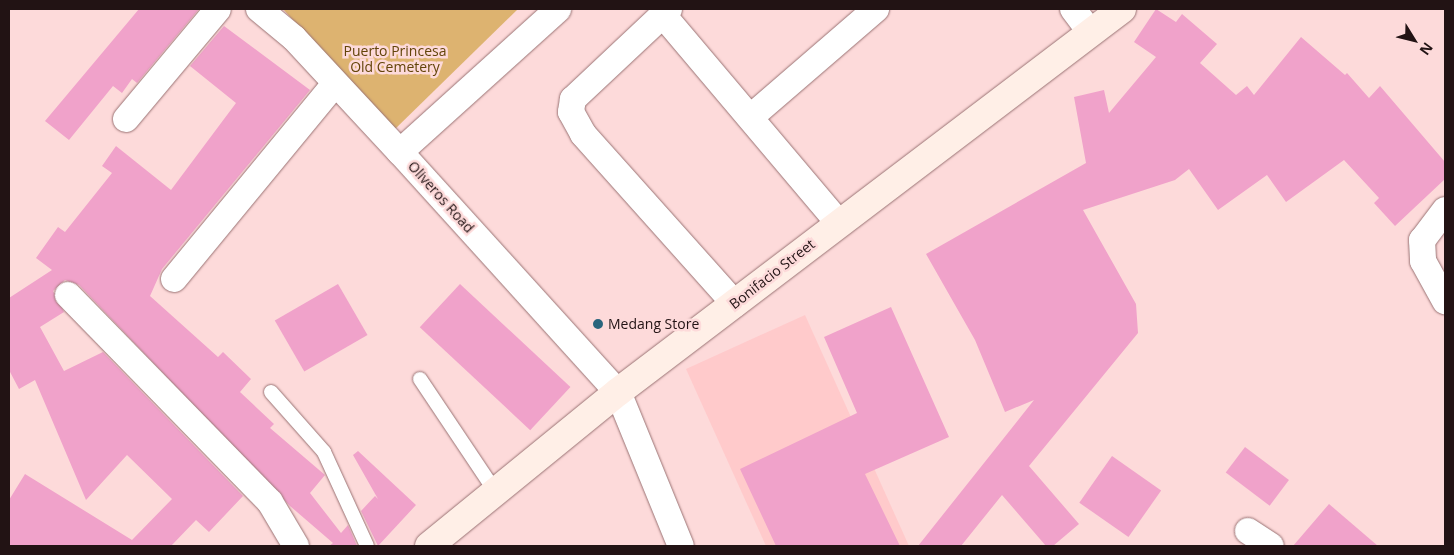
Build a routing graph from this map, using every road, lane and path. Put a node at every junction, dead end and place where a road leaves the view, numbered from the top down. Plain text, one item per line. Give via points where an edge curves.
1 (218, 9) edge
2 (259, 9) edge
3 (558, 9) edge
4 (876, 9) edge
5 (1073, 9) edge
6 (1122, 9) edge
7 (666, 12) edge
8 (1091, 33) junction
9 (334, 85) junction
10 (752, 116) junction
11 (126, 119) dead end
12 (400, 152) junction
13 (1445, 210) edge
14 (838, 222) junction
15 (174, 279) dead end
16 (68, 295) dead end
17 (1445, 301) edge
18 (735, 304) junction
19 (420, 379) dead end
20 (271, 392) dead end
21 (618, 392) junction
22 (495, 491) junction
23 (1248, 531) dead end
24 (296, 546) edge
25 (367, 546) edge
26 (429, 546) edge
27 (680, 546) edge
28 (1271, 546) edge

1 - 11 street
2 - 9 street, Oliveros Road via 294,38
3 - 12 street
4 - 10 street
5 - 8 street
6 - 8 street, Bonifacio Street
7 - 10 street
7 - 18 street via 573,99 571,112 583,134
8 - 14 street, Bonifacio Street
9 - 12 street, Oliveros Road
9 - 15 street
10 - 14 street
12 - 21 street, Oliveros Road
13 - 17 street via 1422,240 1423,261
14 - 18 street, Bonifacio Street
16 - 24 street via 270,502
18 - 21 street, Bonifacio Street
19 - 22 lane
20 - 25 lane via 324,452
21 - 22 street, Bonifacio Street
21 - 27 street
22 - 26 street, Bonifacio Street
23 - 28 street

